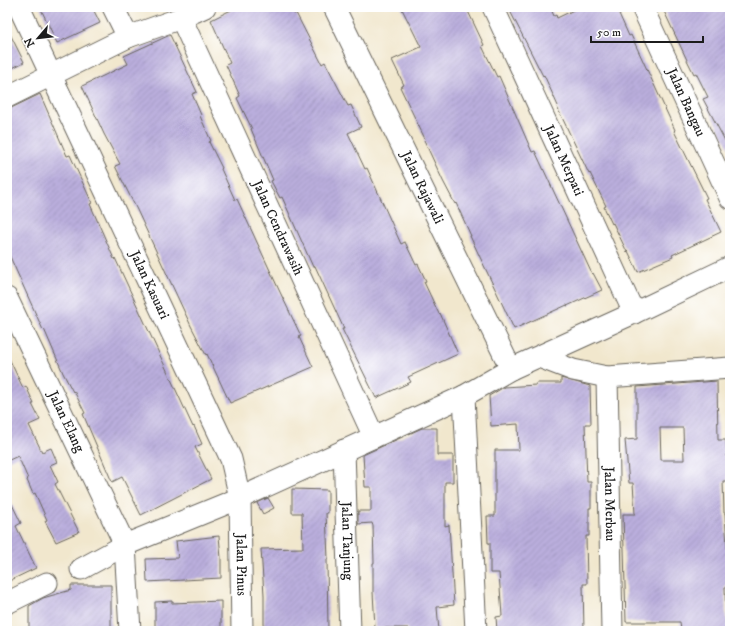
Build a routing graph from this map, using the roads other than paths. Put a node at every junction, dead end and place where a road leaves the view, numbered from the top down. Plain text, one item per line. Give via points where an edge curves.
1 (18, 7) edge
2 (113, 7) edge
3 (205, 7) edge
4 (334, 7) edge
5 (493, 7) edge
6 (642, 7) edge
7 (181, 18) junction
8 (128, 37) junction
9 (51, 74) junction
10 (7, 97) edge
11 (730, 198) edge
12 (730, 267) edge
13 (7, 298) edge
14 (634, 313) junction
15 (539, 357) junction
16 (730, 368) edge
17 (511, 369) junction
18 (607, 377) junction
19 (464, 396) junction
20 (374, 436) junction
21 (344, 450) junction
22 (240, 498) junction
23 (125, 545) junction
24 (81, 569) dead end
25 (48, 583) dead end
26 (7, 603) edge
27 (130, 631) edge
28 (242, 631) edge
29 (350, 631) edge
30 (476, 631) edge
31 (612, 631) edge

1 - 9 street, Jalan Kasuari
2 - 8 street
3 - 7 street
4 - 17 street, Jalan Rajawali
5 - 14 street, Jalan Merpati
6 - 11 street, Jalan Bangau
7 - 8 street
7 - 20 street, Jalan Cendrawasih
8 - 9 street
9 - 10 street
9 - 22 street, Jalan Kasuari via 231,459
12 - 14 street
13 - 23 street, Jalan Elang
14 - 15 street
15 - 17 street
15 - 18 street via 573,370
16 - 18 street
17 - 19 street
18 - 31 street, Jalan Merbau
19 - 20 street
19 - 30 street
20 - 21 street
21 - 22 street
21 - 29 street, Jalan Tanjung
22 - 23 street
22 - 28 street, Jalan Pinus
23 - 24 street
23 - 27 street
25 - 26 street

